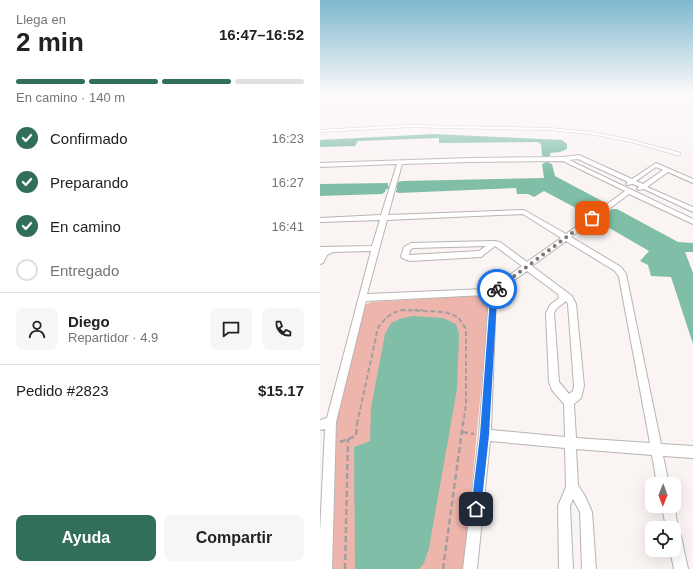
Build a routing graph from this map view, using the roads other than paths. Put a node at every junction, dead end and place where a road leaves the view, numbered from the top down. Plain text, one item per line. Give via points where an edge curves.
1 (320, 131) edge
2 (679, 154) dead end
3 (563, 159) junction
4 (400, 162) junction
5 (320, 165) edge
6 (667, 170) junction
7 (632, 181) junction
8 (693, 181) edge
9 (644, 187) junction
10 (629, 191) junction
11 (693, 210) edge
12 (384, 217) junction
13 (320, 220) edge
14 (693, 222) edge
15 (566, 237) junction
16 (494, 243) junction
17 (375, 248) junction
18 (320, 250) edge
19 (332, 250) junction
20 (320, 261) edge
21 (528, 266) junction
22 (562, 292) junction
23 (491, 293) junction
24 (362, 298) junction
25 (569, 402) junction
26 (325, 424) edge
27 (485, 435) junction
28 (569, 443) junction
29 (656, 449) junction
30 (693, 452) edge
31 (662, 477) edge
32 (572, 487) junction
33 (678, 557) edge
34 (325, 569) edge
35 (470, 569) edge
36 (566, 569) edge
37 (589, 569) edge
38 (681, 569) edge

1 - 2 lane via 408,126 549,129 591,133
3 - 4 street
3 - 7 street via 582,158
3 - 10 street
4 - 5 street
4 - 12 street
6 - 7 street via 656,165
6 - 8 street
6 - 9 street
7 - 9 street
7 - 10 street
9 - 10 street
9 - 11 street
10 - 14 street
10 - 15 street
12 - 13 street
12 - 15 street via 521,212 527,213
12 - 17 street
15 - 21 street
15 - 29 street via 618,269 623,276
16 - 16 street via 410,246 405,256 410,258 480,254
16 - 21 street
17 - 19 street
17 - 24 street
18 - 19 street
19 - 20 street via 324,253
21 - 22 street
21 - 23 street
22 - 25 street via 572,304 579,386 577,394
22 - 25 street via 563,299 553,307 550,314 554,382
23 - 24 street
23 - 27 street via 493,298
24 - 26 street
25 - 28 street
26 - 34 street
27 - 28 street
27 - 35 street
28 - 29 street
28 - 32 street
29 - 30 street
29 - 31 street
32 - 36 street via 564,506
32 - 37 street via 586,512
33 - 38 street

